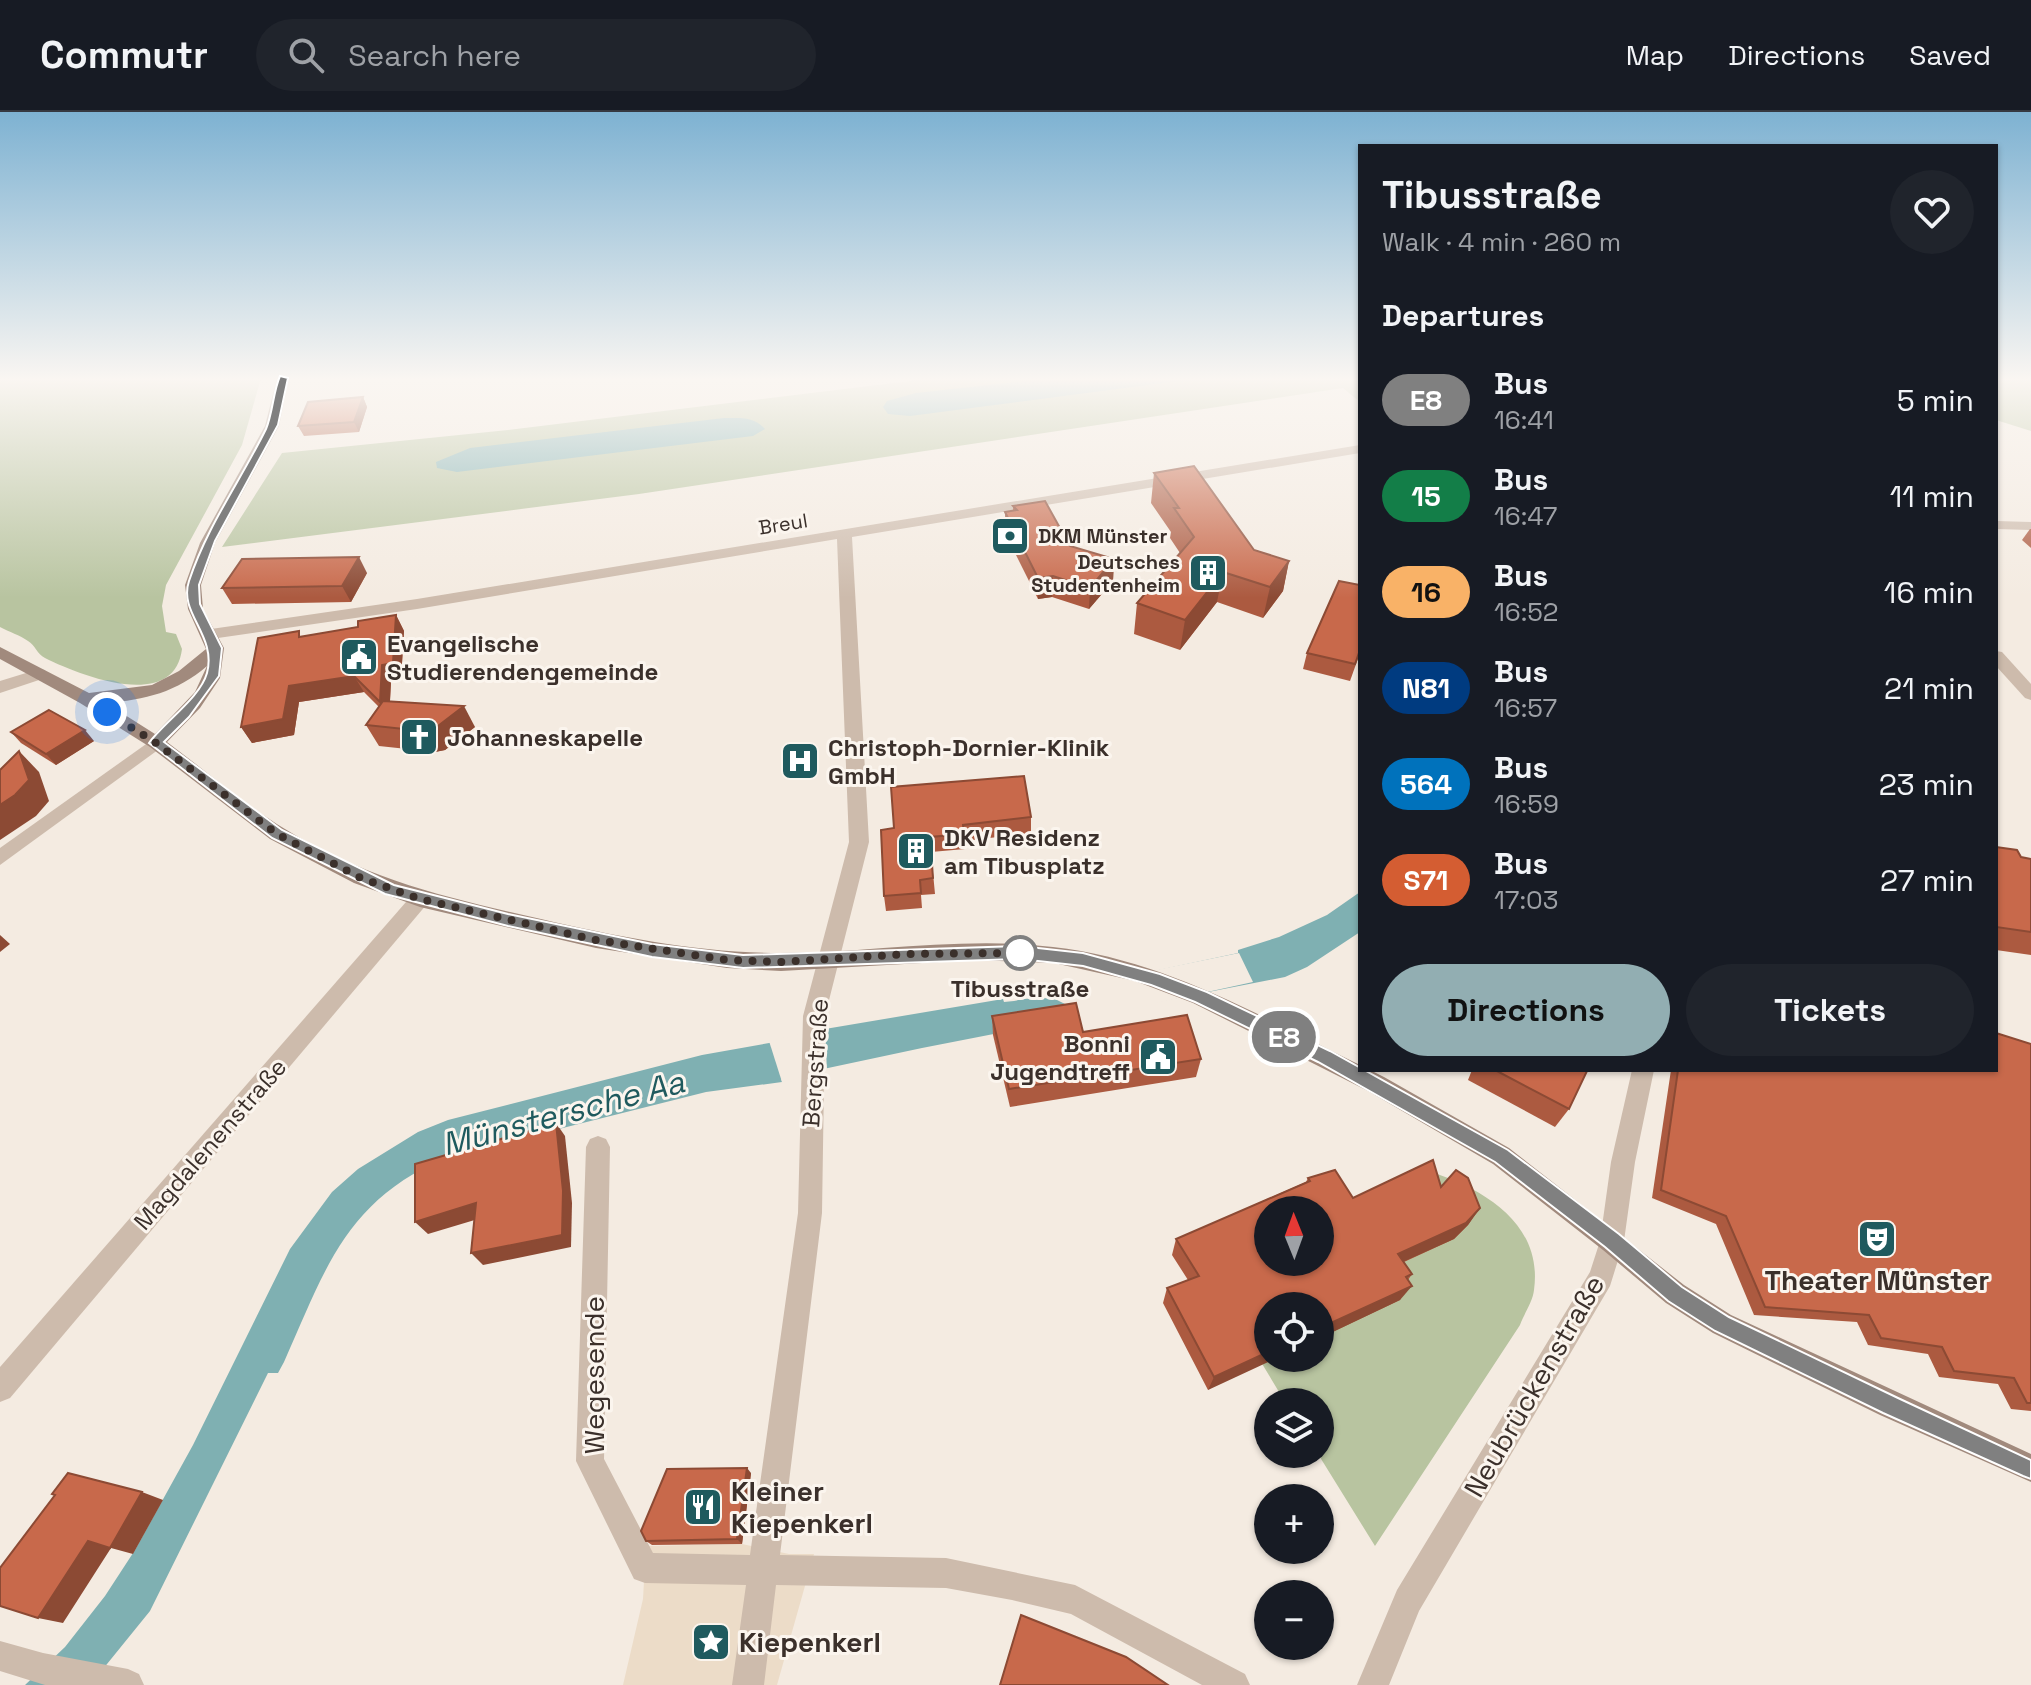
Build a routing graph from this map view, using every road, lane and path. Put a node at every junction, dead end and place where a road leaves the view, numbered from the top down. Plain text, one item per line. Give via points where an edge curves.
1 (258, 451) edge
2 (1345, 451) edge
3 (1998, 525) edge
4 (2031, 526) edge
5 (844, 534) junction
6 (213, 641) junction
7 (0, 652) edge
8 (1998, 658) edge
9 (39, 674) junction
10 (0, 687) edge
11 (2031, 694) edge
12 (86, 699) junction
13 (156, 743) junction
14 (0, 858) edge
15 (420, 899) junction
16 (826, 960) junction
17 (1643, 1072) edge
18 (598, 1147) dead end
19 (1612, 1241) junction
20 (0, 1388) edge
21 (2031, 1468) edge
22 (763, 1572) junction
23 (0, 1656) edge
24 (128, 1685) edge
25 (748, 1685) edge
26 (1234, 1685) edge
27 (1373, 1685) edge

1 - 6 main road via 209,541 193,585 194,604
2 - 5 street, Breul
3 - 4 street
5 - 6 street, Breul
5 - 16 street via 859,842
6 - 12 main road via 199,665 165,688 145,695
6 - 13 main road via 213,676
7 - 9 main road
8 - 11 street
9 - 10 street
9 - 12 main road
12 - 13 main road
13 - 14 street
13 - 15 main road via 277,834 361,878
15 - 16 main road via 652,951 743,961
15 - 20 street, Magdalenenstraße
16 - 19 main road via 1020,953 1083,960 1154,978 1265,1027 1443,1121 1501,1156
16 - 22 street, Bergstraße via 813,1032 810,1213
17 - 19 street, Neubrückenstraße
18 - 22 street, Wegesende via 590,1461 645,1568
19 - 21 main road via 1675,1294 1722,1324
19 - 27 street, Neubrückenstraße via 1601,1277 1573,1328 1408,1601
22 - 25 street, Bergstraße
22 - 26 street via 946,1573 1025,1588 1075,1600
23 - 24 street

